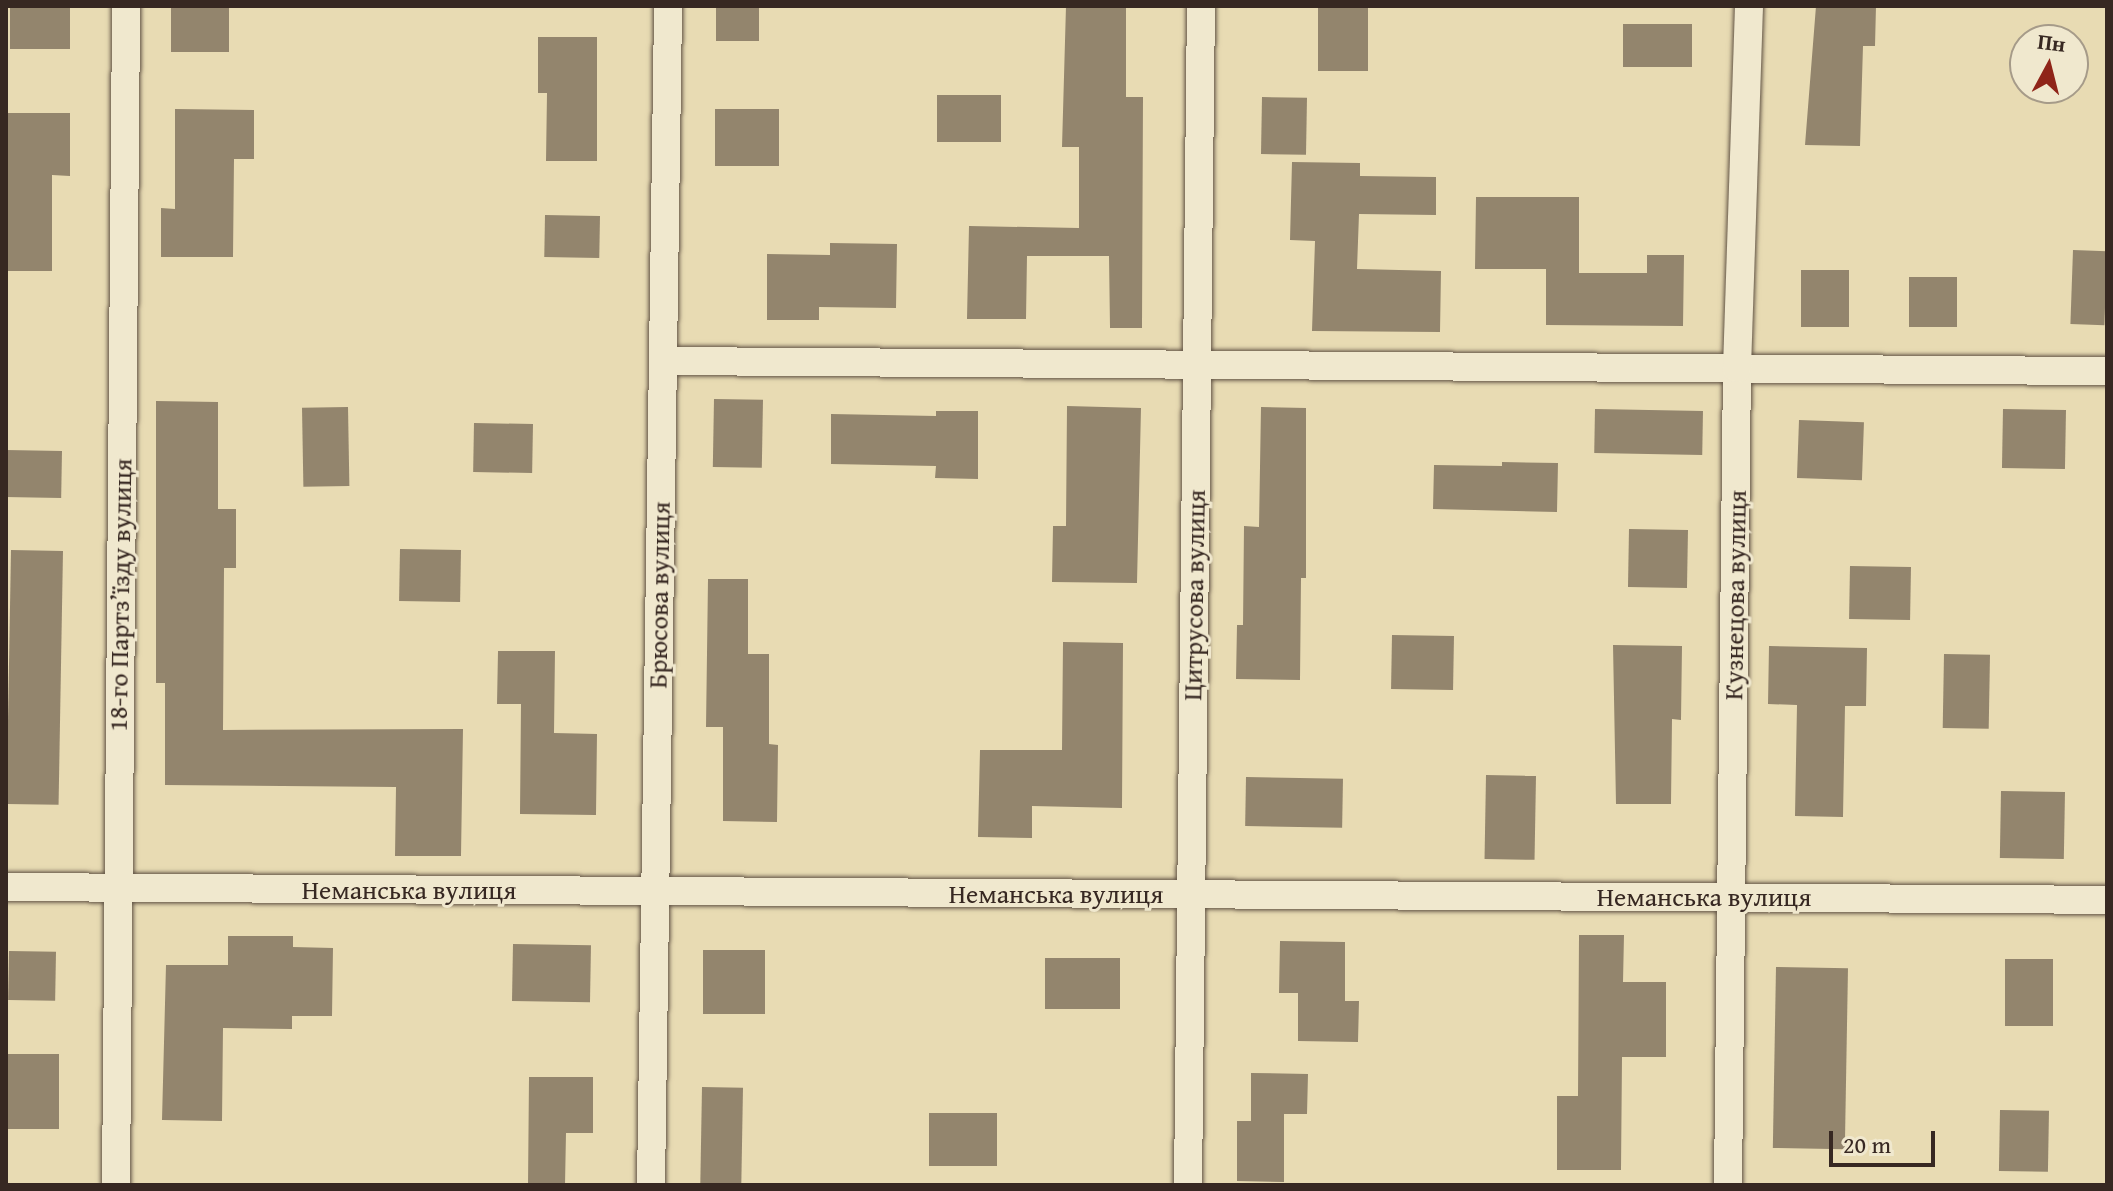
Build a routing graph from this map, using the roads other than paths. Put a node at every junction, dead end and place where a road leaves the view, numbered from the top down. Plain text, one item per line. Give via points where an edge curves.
1 (126, 6) edge
2 (668, 6) edge
3 (1201, 6) edge
4 (1749, 6) edge
5 (664, 361) junction
6 (1196, 367) junction
7 (1737, 368) junction
8 (2107, 371) edge
9 (6, 887) edge
10 (118, 888) junction
11 (653, 891) junction
12 (1191, 895) junction
13 (1731, 897) junction
14 (2107, 900) edge
15 (116, 1185) edge
16 (651, 1185) edge
17 (1188, 1185) edge
18 (1728, 1185) edge

1 - 10 street, 18-го Партз’їзду вулиця
2 - 5 street, Брюсова вулиця
3 - 6 street, Цитрусова вулиця
4 - 7 street, Кузнецова вулиця
5 - 6 street
5 - 11 street, Брюсова вулиця
6 - 7 street
6 - 12 street, Цитрусова вулиця
7 - 8 street
7 - 13 street, Кузнецова вулиця
9 - 10 street, Неманська вулиця
10 - 11 street, Неманська вулиця
10 - 15 street, 18-го Партз’їзду вулиця
11 - 12 street, Неманська вулиця
11 - 16 street, Брюсова вулиця
12 - 13 street, Неманська вулиця
12 - 17 street, Цитрусова вулиця
13 - 14 street, Неманська вулиця
13 - 18 street, Кузнецова вулиця

